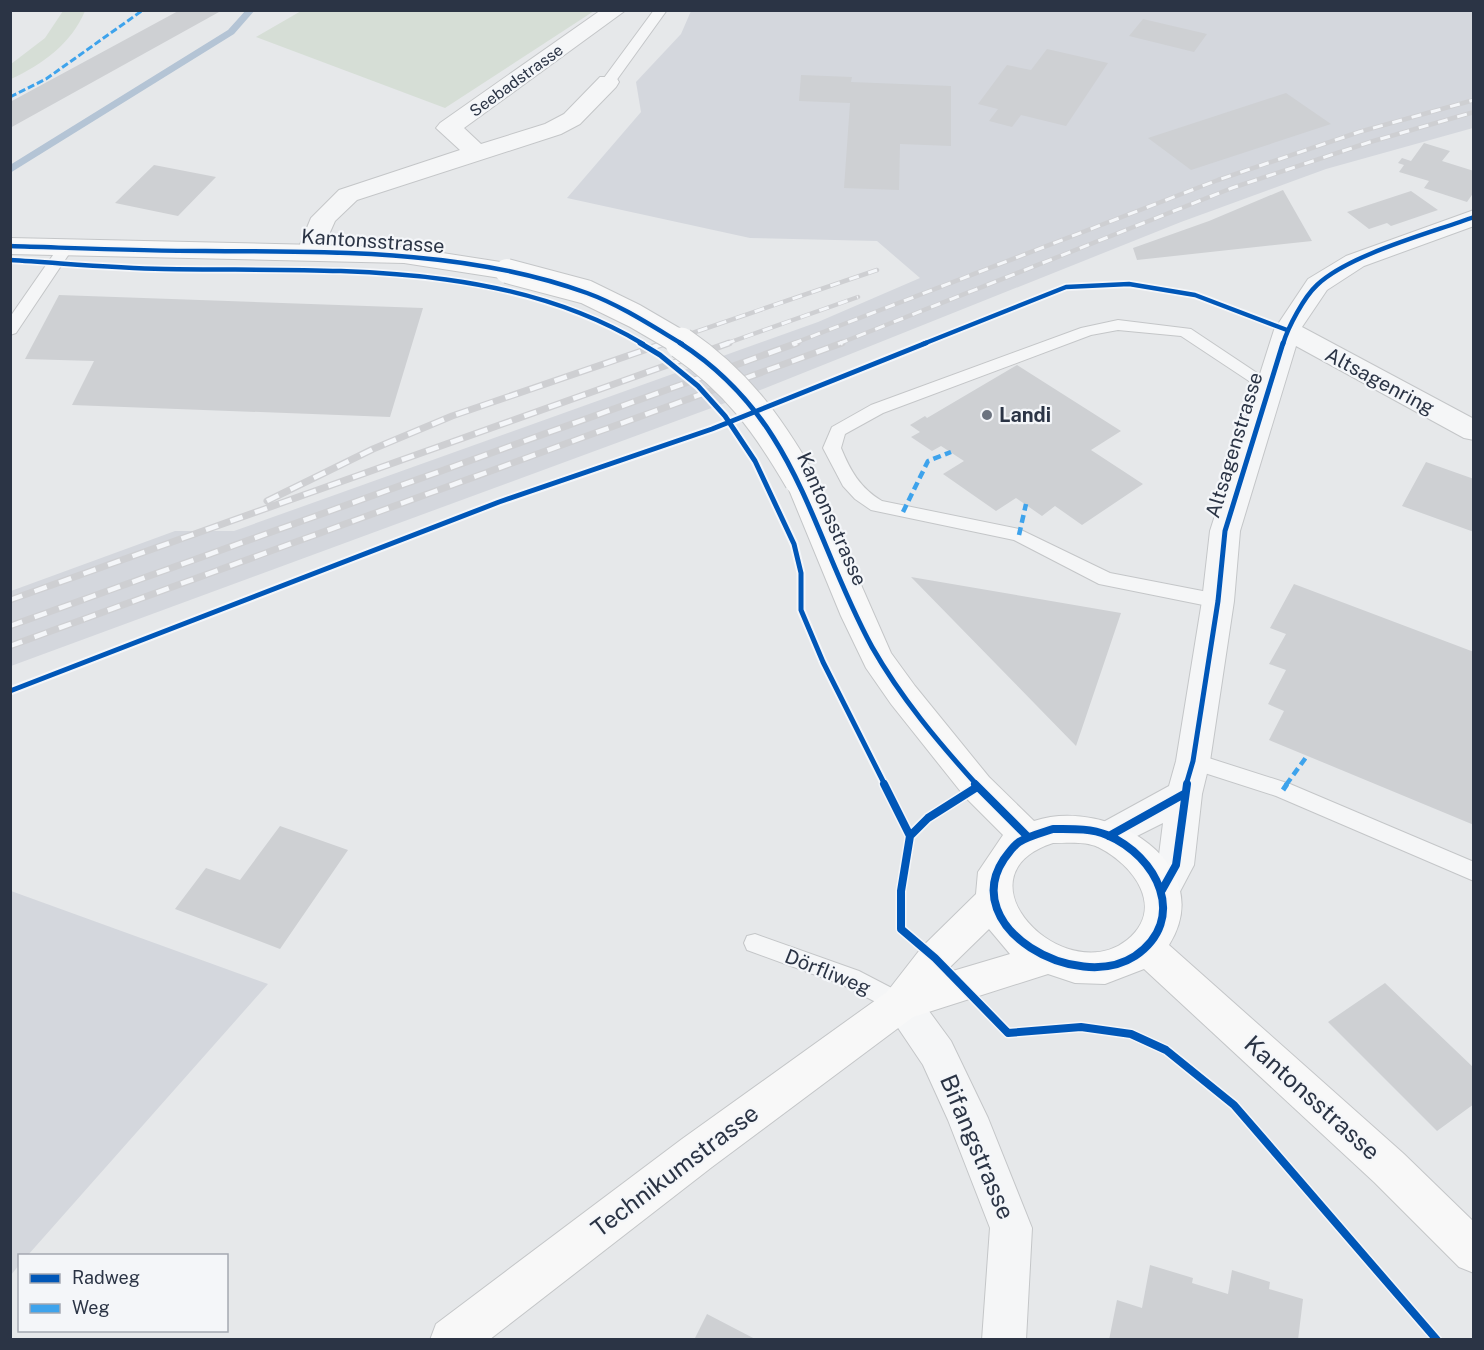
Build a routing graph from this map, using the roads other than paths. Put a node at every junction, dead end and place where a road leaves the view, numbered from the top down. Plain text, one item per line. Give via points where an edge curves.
1 (616, 10) edge
2 (662, 10) edge
3 (608, 82) joint
4 (476, 153) junction
5 (1473, 217) edge
6 (10, 246) edge
7 (64, 248) junction
8 (310, 252) junction
9 (10, 330) edge
10 (1287, 330) junction
11 (1270, 387) junction
12 (1473, 431) edge
13 (1218, 601) junction
14 (1189, 778) junction
15 (1108, 836) junction
16 (1028, 837) junction
17 (1473, 872) edge
18 (1162, 890) junction
19 (995, 898) junction
20 (755, 944) dead end
21 (1147, 948) junction
22 (1045, 959) junction
23 (901, 1004) junction
24 (1473, 1252) edge
25 (452, 1340) edge
26 (1004, 1340) edge

1 - 4 street, Seebadstrasse via 448,128
2 - 3 lane
3 - 4 street via 564,124
4 - 8 street via 348,195 324,218
5 - 10 street, Altsagenstrasse via 1355,261 1317,285
6 - 7 main road, Kantonsstrasse
7 - 8 main road, Kantonsstrasse
7 - 9 lane
8 - 16 main road, Kantonsstrasse, bridge via 404,255 507,271 584,291 684,344 727,378 775,438 800,480 878,658 977,787
10 - 11 street, Altsagenstrasse
10 - 12 street, Altsagenring
11 - 13 street, Altsagenstrasse via 1225,531
11 - 13 lane via 1185,332 1118,325 1087,331 877,409 838,431 832,448 844,477 861,498 877,507 1019,535 1106,579
13 - 14 street, Altsagenstrasse
14 - 15 street
14 - 17 lane via 1283,790
14 - 18 street, Altsagenstrasse via 1176,865
15 - 16 main road via 1081,829 1053,829
15 - 18 main road via 1142,858 1155,873
16 - 19 main road via 1000,863
18 - 21 main road via 1164,911 1159,931
19 - 22 main road via 1013,935
19 - 23 main road, Technikumstrasse via 935,958
20 - 23 lane, Dörfliweg via 851,978
21 - 22 main road via 1124,962 1096,968
21 - 24 main road, Kantonsstrasse via 1380,1160
22 - 23 main road, Technikumstrasse
23 - 25 main road, Technikumstrasse
23 - 26 street, Bifangstrasse via 937,1053 968,1118 1011,1228

